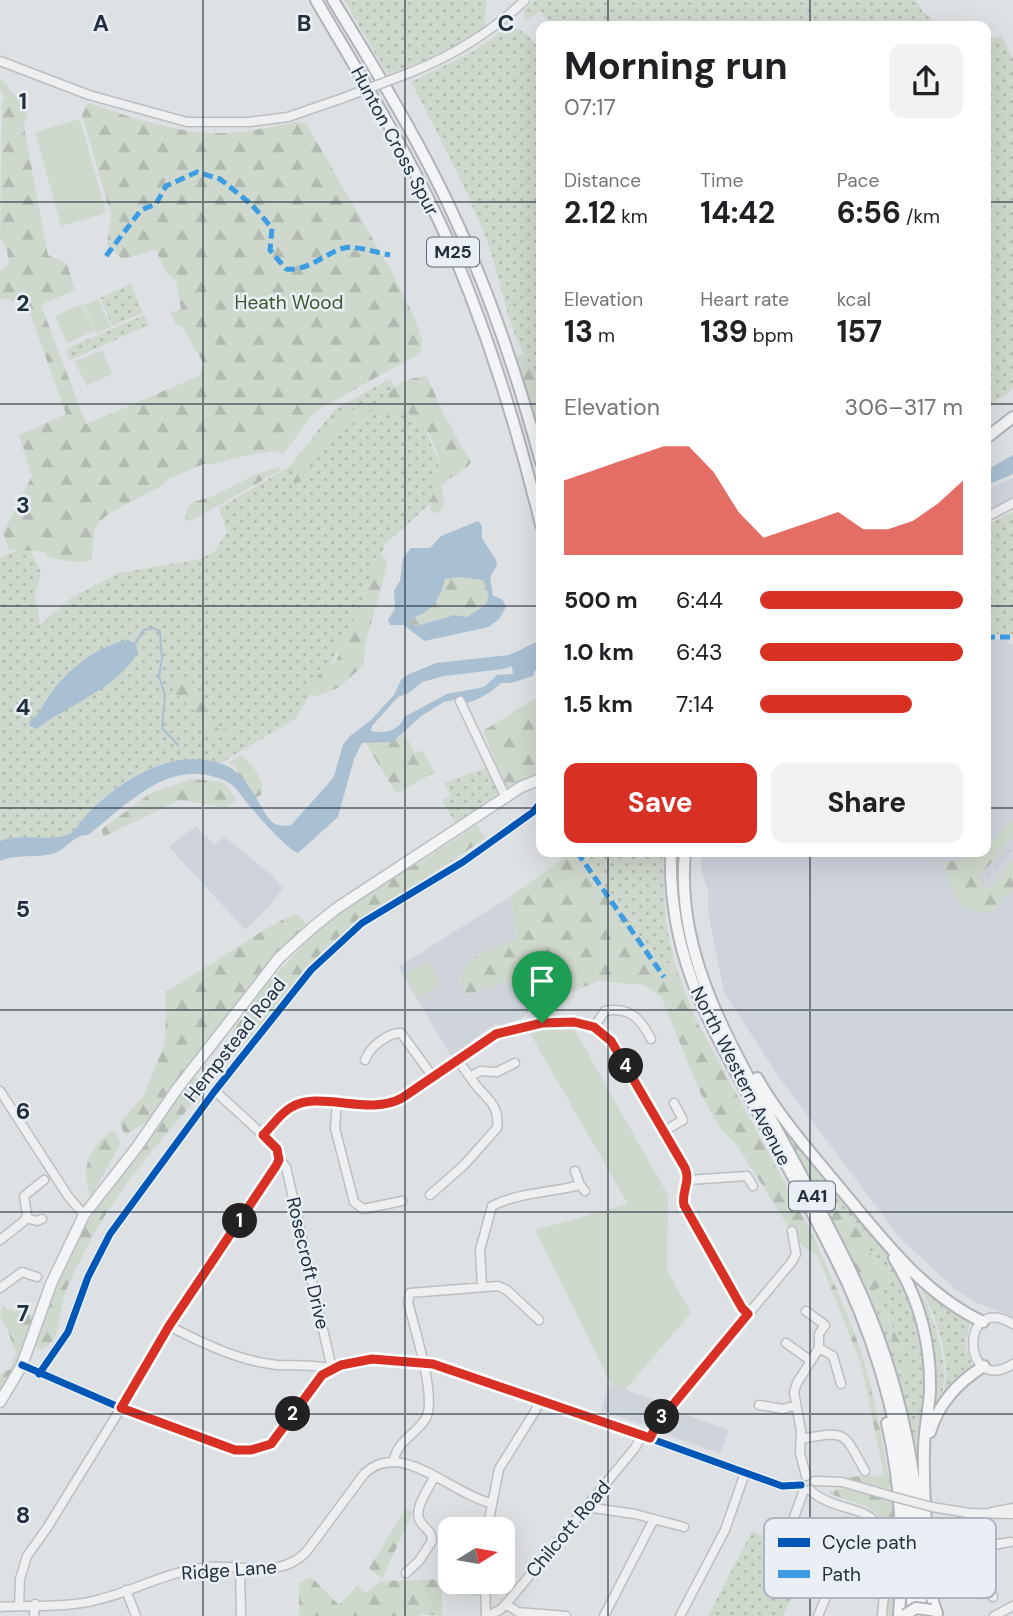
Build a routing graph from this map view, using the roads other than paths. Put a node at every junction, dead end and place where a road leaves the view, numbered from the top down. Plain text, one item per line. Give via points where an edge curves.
1 (316, 0) edge
2 (333, 0) edge
3 (525, 0) edge
4 (0, 61) edge
5 (1013, 417) edge
6 (991, 434) edge
7 (536, 445) edge
8 (1013, 503) edge
9 (536, 506) edge
10 (991, 515) edge
11 (460, 701) dead end
12 (536, 782) edge
13 (506, 797) junction
14 (536, 808) edge
15 (671, 857) edge
16 (685, 857) edge
17 (705, 984) junction
18 (594, 1027) junction
19 (651, 1039) dead end
20 (365, 1060) dead end
21 (458, 1060) junction
22 (515, 1063) dead end
23 (433, 1077) junction
24 (470, 1077) junction
25 (0, 1091) edge
26 (215, 1091) junction
27 (337, 1103) junction
28 (674, 1103) dead end
29 (664, 1131) junction
30 (263, 1135) junction
31 (279, 1160) junction
32 (575, 1171) dead end
33 (44, 1180) dead end
34 (688, 1180) junction
35 (753, 1186) dead end
36 (430, 1195) dead end
37 (402, 1201) dead end
38 (84, 1215) junction
39 (26, 1218) junction
40 (42, 1219) dead end
41 (872, 1227) junction
42 (792, 1231) dead end
43 (0, 1240) edge
44 (37, 1277) dead end
45 (482, 1286) junction
46 (0, 1288) edge
47 (806, 1311) dead end
48 (748, 1314) junction
49 (539, 1320) dead end
50 (983, 1322) junction
51 (1013, 1324) edge
52 (169, 1326) junction
53 (786, 1343) dead end
54 (819, 1348) junction
55 (811, 1361) junction
56 (422, 1362) junction
57 (1013, 1364) edge
58 (22, 1366) junction
59 (984, 1366) junction
60 (332, 1369) junction
61 (39, 1374) junction
62 (841, 1384) dead end
63 (541, 1399) junction
64 (0, 1402) edge
65 (759, 1405) dead end
66 (796, 1405) junction
67 (121, 1408) junction
68 (646, 1437) junction
69 (801, 1439) junction
70 (394, 1461) junction
71 (924, 1469) junction
72 (864, 1471) dead end
73 (745, 1473) junction
74 (806, 1476) junction
75 (434, 1477) junction
76 (815, 1481) junction
77 (805, 1488) junction
78 (491, 1503) junction
79 (586, 1507) junction
80 (1013, 1507) edge
81 (985, 1514) junction
82 (1013, 1514) edge
83 (489, 1517) edge
84 (794, 1518) edge
85 (872, 1518) edge
86 (902, 1518) edge
87 (917, 1518) edge
88 (926, 1518) edge
89 (984, 1518) edge
90 (654, 1519) junction
91 (684, 1527) dead end
92 (1010, 1542) dead end
93 (996, 1544) edge
94 (240, 1567) junction
95 (406, 1573) dead end
96 (126, 1590) junction
97 (486, 1594) edge
98 (826, 1598) edge
99 (883, 1598) edge
100 (904, 1598) edge
101 (919, 1598) edge
102 (35, 1604) junction
103 (506, 1604) junction
104 (19, 1605) junction
105 (1013, 1606) edge
106 (0, 1607) edge
107 (1006, 1613) edge
108 (938, 1614) edge
109 (34, 1616) edge
110 (136, 1616) edge
111 (241, 1616) edge
112 (487, 1616) edge
113 (566, 1616) edge
114 (604, 1616) edge
115 (680, 1616) edge
116 (818, 1616) edge
117 (882, 1616) edge
118 (905, 1616) edge
119 (919, 1616) edge
120 (994, 1616) edge

1 - 9 highway, Hunton Cross Spur / M25 via 401,148 450,247 496,365
2 - 7 highway, Hunton Cross Spur / M25 via 412,133 456,222 512,363
3 - 4 street, bridge via 475,41 439,61 288,117 250,122 187,122 89,95
5 - 6 highway
8 - 10 street
11 - 13 street
12 - 13 main road, Hempstead Road
13 - 38 main road, Hempstead Road via 337,908 279,958
14 - 26 street, Hempstead Road via 463,862 362,923 330,950
15 - 86 highway, North Western Avenue / A41 via 678,937 698,1000 823,1235 868,1352 889,1430
16 - 17 highway, North Western Avenue / A41 via 685,906
17 - 41 highway via 776,1109
17 - 87 highway, North Western Avenue / A41 via 732,1046 842,1252 877,1333 902,1418
18 - 19 street via 605,1011 627,1011 641,1021
18 - 21 street via 554,1021 523,1026 496,1034
18 - 29 street via 611,1041
20 - 23 street via 369,1050 393,1034 401,1034
21 - 23 street
21 - 24 street
22 - 24 street
23 - 27 street via 390,1104
24 - 36 street via 495,1108 497,1128
25 - 38 street
26 - 30 street, Rosecroft Drive
26 - 61 street, Hempstead Road via 110,1234 68,1332
27 - 30 street via 297,1105
27 - 37 street via 335,1128 354,1202 363,1209
28 - 29 street via 683,1120
29 - 34 street
30 - 31 street, Rosecroft Drive via 277,1149
31 - 52 street
31 - 60 street, Rosecroft Drive via 288,1171
32 - 45 street via 582,1188 539,1192 492,1206 480,1250
33 - 39 street via 24,1196
34 - 35 street via 747,1176
34 - 48 street via 683,1198 687,1210
38 - 58 main road, Hempstead Road via 51,1284
39 - 40 street
39 - 43 street
41 - 50 highway via 932,1291
41 - 71 highway via 905,1278 924,1331 930,1372
42 - 48 street, Chilcott Road via 796,1254
44 - 46 street via 22,1272
45 - 49 street via 508,1290
45 - 56 street via 409,1294
47 - 54 street via 825,1325 819,1334
48 - 68 street, Chilcott Road
50 - 51 street via 997,1318
50 - 59 street via 971,1342 974,1356
52 - 60 street via 253,1361
52 - 67 street
53 - 55 street
54 - 55 street
54 - 62 street via 833,1356
55 - 66 street via 797,1383
56 - 60 street via 372,1359
56 - 63 street
56 - 70 street via 430,1395 428,1415 397,1450
57 - 59 street via 998,1370
58 - 61 street
58 - 64 main road, Hempstead Road
59 - 71 highway via 944,1401 932,1425
60 - 67 street via 316,1380 275,1440 251,1450 235,1450
61 - 67 street
63 - 68 street
63 - 78 street via 499,1469
65 - 66 street via 783,1409
66 - 69 street
67 - 104 street via 27,1556
68 - 73 street
68 - 79 street, Chilcott Road
69 - 72 street via 836,1433 851,1446
69 - 74 street
70 - 75 street
70 - 94 street, Ridge Lane via 377,1464 364,1474 297,1561 276,1569
71 - 88 highway
73 - 77 street via 782,1486
73 - 115 street via 725,1530
74 - 76 street
74 - 77 street via 802,1478
75 - 78 street
75 - 95 street via 418,1512 432,1541
76 - 77 street via 814,1487
76 - 81 street, bridge via 842,1482 932,1507
77 - 84 street
77 - 85 street
78 - 83 street
79 - 90 street
79 - 103 street, Chilcott Road
80 - 81 street
81 - 82 street
81 - 89 street
90 - 91 street
90 - 114 street
92 - 93 street
94 - 96 street, Ridge Lane via 191,1570
94 - 111 street
96 - 102 street, Ridge Lane via 87,1602
96 - 110 street
97 - 112 street
98 - 116 street
99 - 117 street
100 - 118 highway, North Western Avenue / A41
101 - 119 highway, North Western Avenue / A41
102 - 104 street, Ridge Lane
102 - 109 street
103 - 112 street, Chilcott Road
103 - 113 street via 518,1612
104 - 106 street, Ridge Lane
105 - 107 street
107 - 120 street
108 - 118 highway, bridge via 916,1608

